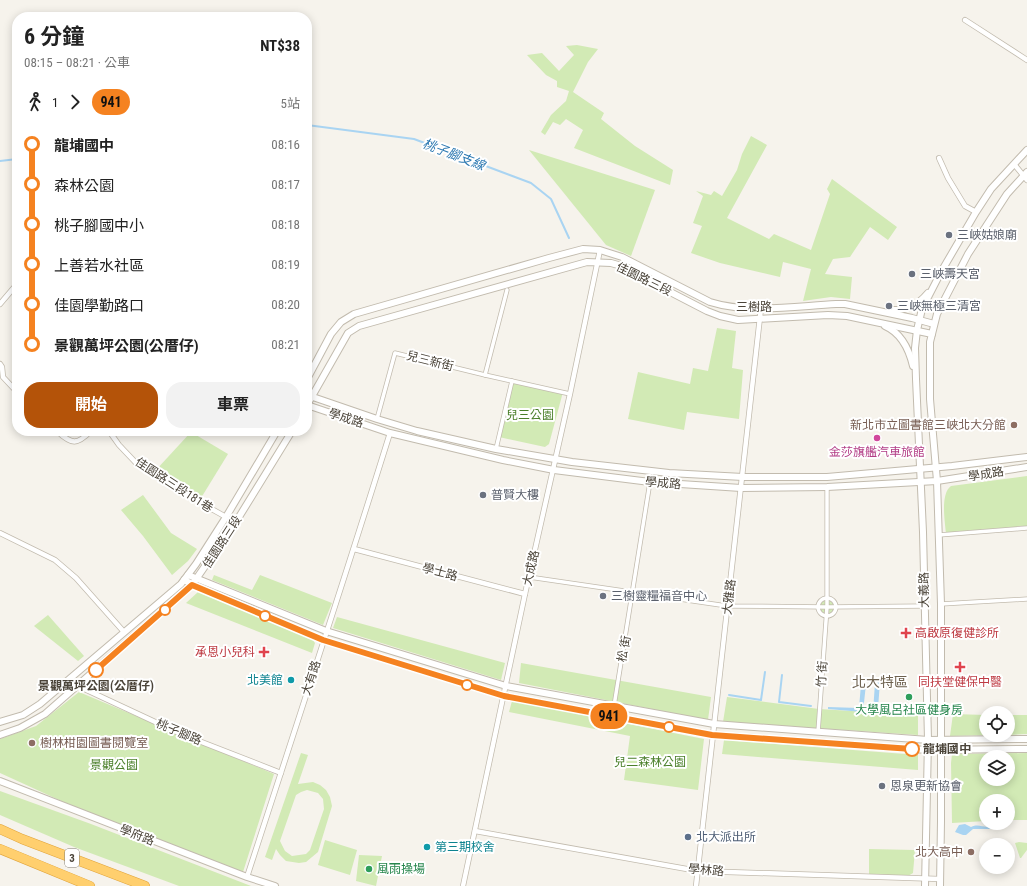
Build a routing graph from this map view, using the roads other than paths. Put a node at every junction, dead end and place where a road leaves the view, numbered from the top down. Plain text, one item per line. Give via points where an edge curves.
1 (965, 20) dead end
2 (1027, 60) edge
3 (1027, 150) edge
4 (939, 158) dead end
5 (1014, 164) junction
6 (1026, 176) edge
7 (976, 212) junction
8 (600, 250) junction
9 (598, 262) junction
10 (941, 272) junction
11 (12, 290) edge
12 (507, 290) dead end
13 (0, 304) edge
14 (761, 308) junction
15 (870, 310) junction
16 (761, 319) junction
17 (920, 319) junction
18 (876, 322) junction
19 (934, 324) junction
20 (917, 330) junction
21 (932, 334) junction
22 (0, 364) edge
23 (312, 369) edge
24 (485, 375) junction
25 (916, 379) junction
26 (512, 381) junction
27 (12, 387) edge
28 (312, 391) edge
29 (570, 394) junction
30 (312, 397) edge
31 (312, 407) edge
32 (377, 419) junction
33 (390, 432) junction
34 (62, 436) edge
35 (87, 436) edge
36 (113, 436) edge
37 (274, 436) edge
38 (289, 436) edge
39 (496, 449) junction
40 (1027, 457) edge
41 (556, 460) junction
42 (1027, 467) edge
43 (936, 468) junction
44 (920, 469) junction
45 (554, 470) junction
46 (743, 478) junction
47 (937, 481) junction
48 (650, 482) junction
49 (921, 482) junction
50 (827, 487) junction
51 (741, 488) junction
52 (226, 517) junction
53 (1027, 528) edge
54 (0, 533) edge
55 (939, 535) junction
56 (354, 549) junction
57 (186, 577) junction
58 (530, 577) junction
59 (198, 579) junction
60 (192, 585) junction
61 (633, 592) junction
62 (526, 594) junction
63 (827, 598) junction
64 (1027, 599) edge
65 (941, 604) junction
66 (728, 606) junction
67 (925, 606) junction
68 (818, 607) junction
69 (827, 607) junction
70 (835, 607) junction
71 (826, 616) junction
72 (326, 631) junction
73 (124, 632) junction
74 (323, 640) junction
75 (78, 686) junction
76 (506, 686) junction
77 (504, 696) junction
78 (614, 706) junction
79 (0, 722) edge
80 (714, 724) junction
81 (818, 732) junction
82 (0, 735) edge
83 (712, 735) junction
84 (1027, 739) edge
85 (928, 740) junction
86 (942, 741) junction
87 (1027, 749) edge
88 (927, 750) junction
89 (941, 750) junction
90 (281, 773) junction
91 (0, 781) edge
92 (0, 830) edge
93 (475, 831) junction
94 (0, 849) edge
95 (698, 871) junction
96 (247, 877) junction
97 (925, 879) junction
98 (940, 879) junction
99 (90, 886) edge
100 (145, 886) edge
101 (275, 886) edge
102 (463, 886) edge
103 (696, 886) edge
104 (925, 886) edge
105 (940, 886) edge

1 - 2 street
3 - 5 street
4 - 7 street via 965,206
5 - 6 street
5 - 7 street via 991,189
6 - 19 street via 1007,194 968,254
7 - 10 street
8 - 9 street, 大成路
8 - 14 street, 三樹路 via 622,257 710,302 739,308
8 - 23 street via 583,249 354,314 341,322 331,334
9 - 16 street, 佳園路三段 via 618,265 720,316 738,320
9 - 28 street, 佳園路三段 via 587,262 359,326 348,333
9 - 29 street, 大成路
10 - 15 street via 923,299 910,308 899,311
10 - 17 street via 922,309
11 - 13 street
12 - 24 street
14 - 15 street, 三樹路 via 836,304
14 - 16 street, 大雅路
15 - 17 street, 三樹路
16 - 18 street, 佳園路三段 via 828,315
16 - 46 street, 大雅路
17 - 19 street, 三樹路
17 - 20 street, 大義路
18 - 20 street, 佳園路三段
18 - 25 street via 900,338 907,348
19 - 21 street, 大義路
20 - 21 street, 佳園路三段
20 - 25 street, 大義路
21 - 43 street, 大義路 via 929,376
22 - 27 street via 3,377
24 - 26 street, 兒三新街
24 - 32 street, 兒三新街 via 395,353
25 - 44 street, 大義路
26 - 29 street, 兒三新街
26 - 39 street
29 - 41 street, 大成路
30 - 32 street, 學成路
31 - 33 street, 學成路
32 - 39 street, 學成路
33 - 45 street, 學成路
33 - 56 street, 大有路
34 - 35 street via 74,442 83,440
36 - 52 street, 佳園路三段181巷 via 137,464
37 - 52 street, 佳園路三段
38 - 59 street, 佳園路三段
39 - 41 street, 學成路
40 - 43 street, 學成路
41 - 45 street, 大成路
41 - 46 street, 學成路 via 669,473
42 - 47 street, 學成路
43 - 44 street, 學成路
43 - 47 street, 大義路
44 - 46 street, 學成路 via 827,477
44 - 49 street, 大義路
45 - 48 street, 學成路
45 - 58 street, 大成路
46 - 51 street, 大雅路
47 - 49 street, 學成路
47 - 55 street, 大義路
48 - 51 street, 學成路
48 - 61 street, 松 街
49 - 50 street, 學成路
49 - 67 street, 大義路
50 - 51 street, 學成路
50 - 63 street, 竹 街
51 - 66 street, 大雅路
52 - 57 street, 佳園路三段
53 - 55 street
54 - 73 street via 56,560 76,578
55 - 65 street, 大義路
56 - 62 street, 學士路
56 - 72 street, 大有路
57 - 59 street
57 - 60 street
57 - 73 street, 佳園路三段
58 - 61 street
58 - 62 street, 大成路
59 - 60 street, 佳園路三段
59 - 72 street
60 - 74 street
60 - 75 street, 佳園路三段
61 - 66 street
61 - 78 street, 松 街
62 - 76 street, 大成路
63 - 68 street via 822,600
63 - 69 street, 竹 街
63 - 70 street via 835,603
64 - 65 street
65 - 86 street, 大義路
66 - 68 street
66 - 80 street, 大雅路
67 - 70 street
67 - 85 street, 大義路
68 - 69 street
68 - 71 street
69 - 70 street
69 - 71 street, 竹 街
70 - 71 street via 832,613
71 - 81 street, 竹 街
72 - 74 street, 大有路
72 - 76 street
73 - 79 street, 佳園路三段 via 40,704 23,715
74 - 77 street
74 - 90 street, 大有路
75 - 82 street, 佳園路三段 via 45,714 20,728
75 - 90 street, 桃子腳路 via 181,734
76 - 77 street, 大成路
76 - 78 street
77 - 83 street
77 - 93 street, 大成路
78 - 80 street
80 - 81 street
80 - 83 street, 大雅路
81 - 85 street
83 - 88 street
83 - 95 street, 大雅路
84 - 86 street
85 - 86 street
85 - 88 street, 大義路
86 - 89 street, 大義路
87 - 89 street
88 - 89 street
88 - 97 street, 大義路
89 - 98 street, 大義路
90 - 96 street, 大有路
91 - 96 street, 學府路
92 - 100 highway, 3
93 - 95 street, 學林路
93 - 102 street, 大成路
94 - 99 highway, 3
95 - 97 street, 學林路
95 - 103 street, 大雅路
96 - 101 street, 學府路
97 - 98 street, 學林路
97 - 104 street, 大義路
98 - 105 street, 大義路

